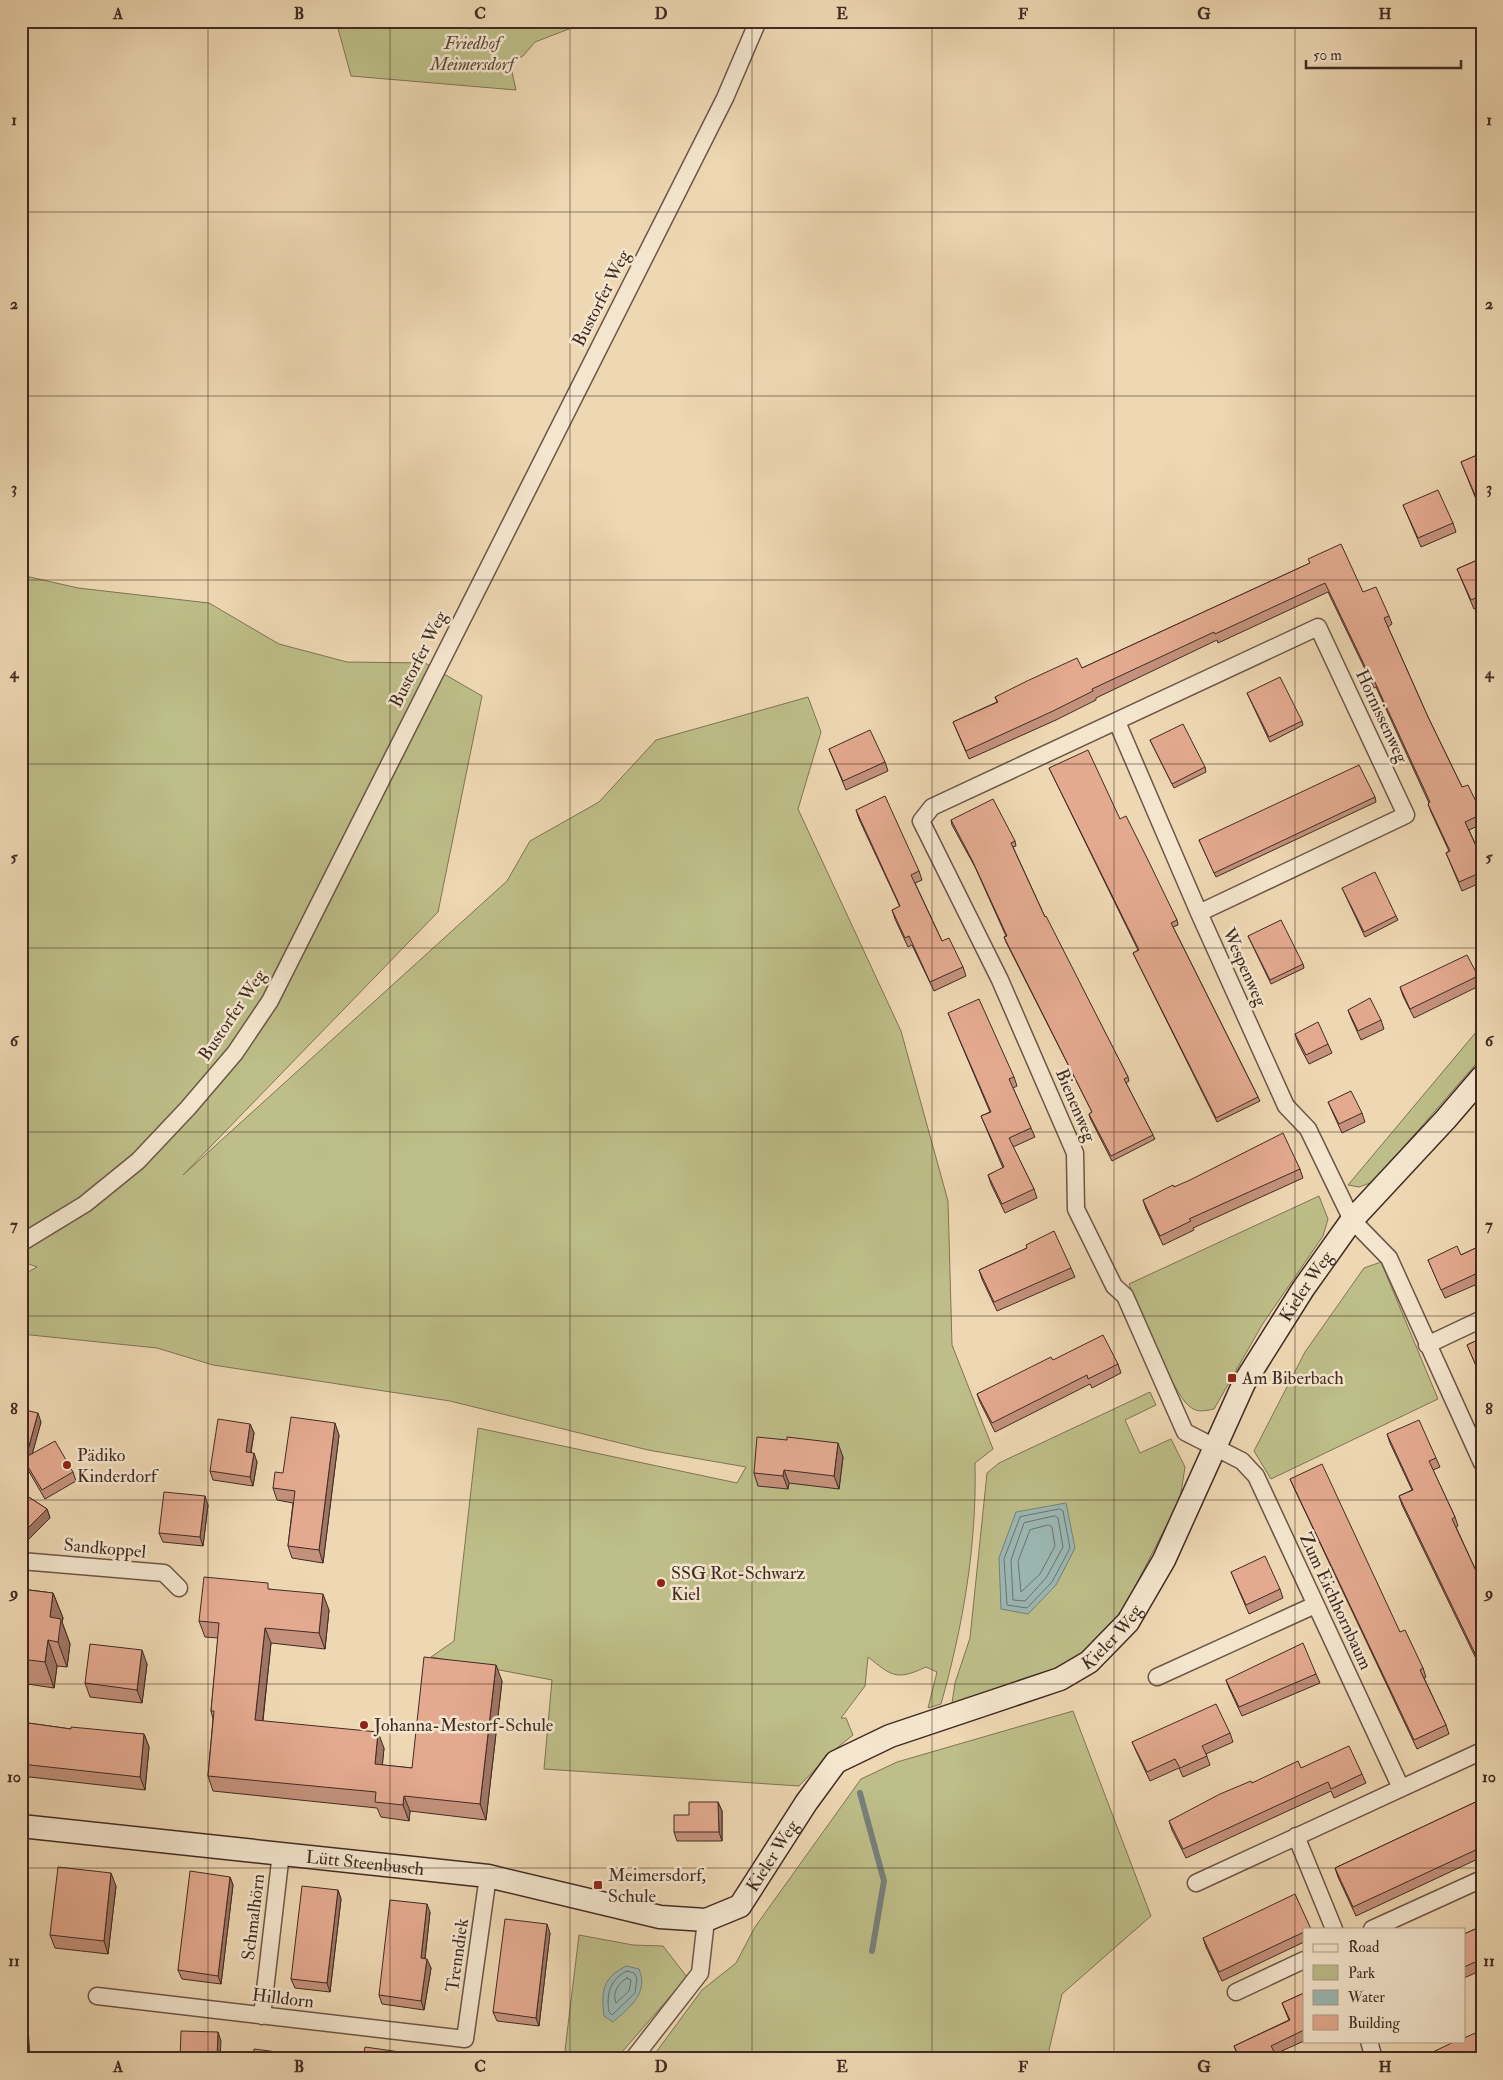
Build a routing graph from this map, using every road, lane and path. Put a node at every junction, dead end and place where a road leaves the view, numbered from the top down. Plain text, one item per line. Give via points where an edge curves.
1 (758, 21) edge
2 (1117, 722) junction
3 (1199, 913) junction
4 (1482, 1077) edge
5 (1352, 1220) junction
6 (21, 1243) edge
7 (1482, 1319) edge
8 (1427, 1344) junction
9 (1215, 1447) junction
10 (1482, 1463) edge
11 (21, 1561) edge
12 (179, 1588) dead end
13 (1315, 1605) junction
14 (1157, 1677) dead end
15 (1482, 1751) edge
16 (1401, 1788) junction
17 (21, 1826) edge
18 (1296, 1836) junction
19 (281, 1853) junction
20 (488, 1876) junction
21 (1482, 1879) edge
22 (1196, 1883) dead end
23 (706, 1920) junction
24 (1334, 1928) edge
25 (1374, 1928) edge
26 (1303, 1960) edge
27 (1236, 1992) dead end
28 (97, 1996) dead end
29 (262, 2016) junction
30 (465, 2039) joint
31 (1369, 2042) edge
32 (633, 2059) edge
33 (1374, 2059) edge

1 - 6 street, Bustorfer Weg via 725,98 270,1001 234,1053 138,1161 85,1204
2 - 3 street, Wespenweg
2 - 3 street, Hornissenweg via 1318,627 1406,816
2 - 9 street, Bienenweg via 932,806 921,821 1000,980 1075,1153 1076,1209 1114,1286 1125,1296 1186,1432
3 - 5 street, Wespenweg via 1286,1106 1308,1129
4 - 5 street, Kieler Weg
5 - 8 street via 1389,1258
5 - 9 street, Kieler Weg via 1303,1289 1244,1383
7 - 8 street
8 - 10 street
9 - 13 street, Zum Eichhornbaum via 1242,1461 1256,1476
9 - 23 street, Kieler Weg via 1164,1560 1128,1622 1088,1662 1060,1679 890,1736 836,1762 740,1906
11 - 12 street, Sandkoppel via 164,1573
13 - 14 street
13 - 16 street, Zum Eichhornbaum
15 - 16 street
16 - 18 street
17 - 19 street, Lütt Steenbusch
18 - 22 street
18 - 24 street
19 - 20 street, Lütt Steenbusch
19 - 29 street, Schmalhörn
20 - 23 street, Lütt Steenbusch via 660,1917
20 - 30 street, Trenndiek
21 - 25 street
23 - 32 street via 700,1973
26 - 27 street
28 - 29 street, Hilldorn
29 - 30 street, Hilldorn
31 - 33 street

